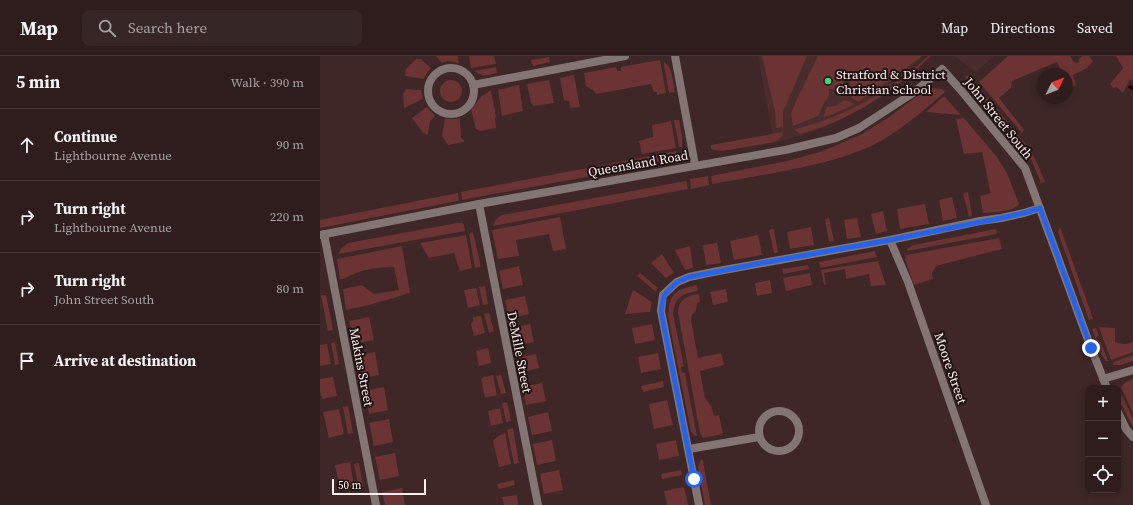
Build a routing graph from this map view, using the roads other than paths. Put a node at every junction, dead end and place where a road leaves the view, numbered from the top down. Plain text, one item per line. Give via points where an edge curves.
1 (625, 56) edge
2 (675, 56) edge
3 (942, 69) joint
4 (473, 84) junction
5 (694, 165) junction
6 (479, 204) junction
7 (1040, 208) junction
8 (322, 234) edge
9 (890, 240) junction
10 (1133, 370) edge
11 (1103, 379) junction
12 (1106, 385) edge
13 (1121, 418) edge
14 (759, 437) junction
15 (1133, 437) edge
16 (689, 449) junction
17 (376, 505) edge
18 (538, 505) edge
19 (699, 505) edge
20 (986, 505) edge

1 - 4 street
2 - 5 street
3 - 5 street, Queensland Road via 913,93 859,128 836,138 785,150
3 - 7 street, John Street South via 1025,168
4 - 4 street via 460,70 446,68 433,77 428,85 428,96 433,107 443,114 459,113 471,103 474,95
5 - 6 street, Queensland Road
6 - 8 street, Queensland Road
6 - 18 street, DeMille Street
7 - 9 street
7 - 11 street, John Street South
8 - 17 street, Makins Street
9 - 16 street via 689,277 677,282 664,295 661,311
9 - 20 street, Moore Street via 908,282
10 - 11 street
11 - 12 street, John Street South
13 - 15 street
14 - 14 street via 766,447 783,451 794,445 799,436 799,426 794,417 777,410 763,418
14 - 16 street
16 - 19 street

